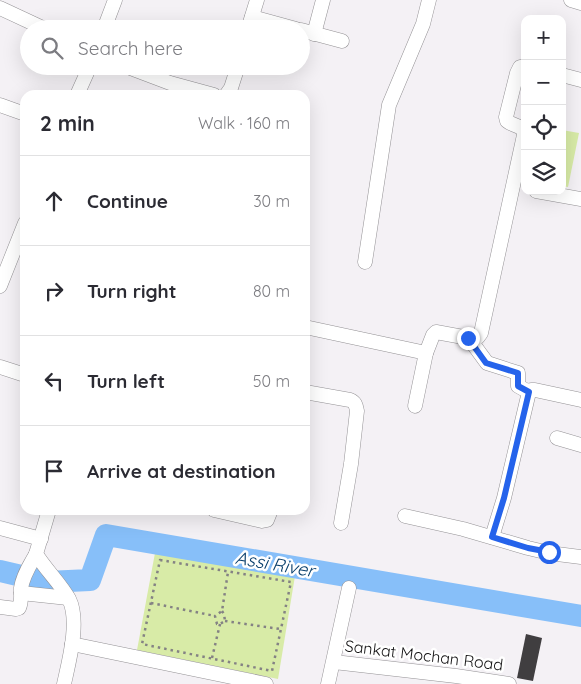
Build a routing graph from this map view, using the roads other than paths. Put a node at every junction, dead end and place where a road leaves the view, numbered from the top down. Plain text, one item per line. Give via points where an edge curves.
1 (115, 0) edge
2 (257, 0) edge
3 (323, 0) edge
4 (429, 0) edge
5 (571, 0) edge
6 (581, 3) edge
7 (0, 8) edge
8 (26, 20) edge
9 (107, 20) edge
10 (251, 20) edge
11 (310, 28) edge
12 (310, 33) edge
13 (342, 41) dead end
14 (521, 67) edge
15 (86, 75) edge
16 (142, 75) edge
17 (235, 75) edge
18 (566, 76) edge
19 (581, 80) edge
20 (168, 89) edge
21 (79, 90) edge
22 (230, 90) edge
23 (0, 105) edge
24 (20, 112) edge
25 (519, 188) edge
26 (562, 195) edge
27 (581, 198) edge
28 (20, 236) edge
29 (365, 262) dead end
30 (0, 286) edge
31 (310, 328) edge
32 (468, 338) junction
33 (426, 353) junction
34 (0, 367) edge
35 (20, 373) edge
36 (529, 392) junction
37 (310, 393) edge
38 (581, 400) edge
39 (415, 406) dead end
40 (557, 438) dead end
41 (581, 445) edge
42 (48, 515) edge
43 (236, 515) edge
44 (269, 515) edge
45 (405, 516) dead end
46 (341, 523) dead end
47 (0, 528) edge
48 (492, 537) junction
49 (41, 539) junction
50 (581, 557) edge
51 (40, 560) junction
52 (349, 588) dead end
53 (21, 589) junction
54 (66, 594) junction
55 (0, 607) edge
56 (72, 644) junction
57 (334, 662) junction
58 (503, 683) edge
59 (64, 684) edge
60 (266, 684) edge
61 (328, 684) edge

1 - 9 street
2 - 10 street
3 - 11 street
4 - 29 street via 423,24 389,105
5 - 6 street
7 - 8 street
12 - 13 street
14 - 25 street via 506,117 511,124 524,130
15 - 21 street
16 - 20 street
17 - 22 street
18 - 19 street
23 - 24 street
25 - 32 street via 481,333 478,338
26 - 27 street
28 - 30 street
31 - 33 street
32 - 33 street via 436,332
32 - 36 street via 486,363 518,373 518,386
33 - 39 street
34 - 35 street
36 - 38 street via 535,390
36 - 48 street
37 - 46 street via 354,401 356,405
40 - 41 street
42 - 49 street
43 - 44 street via 262,521
45 - 48 street
47 - 49 street
48 - 50 street via 528,548
49 - 51 street
51 - 53 street via 27,568
51 - 54 street
52 - 57 street
53 - 54 street
53 - 55 street via 20,608
54 - 56 street via 73,613
56 - 59 street
56 - 60 street
57 - 58 street, Sankat Mochan Road
57 - 61 street

